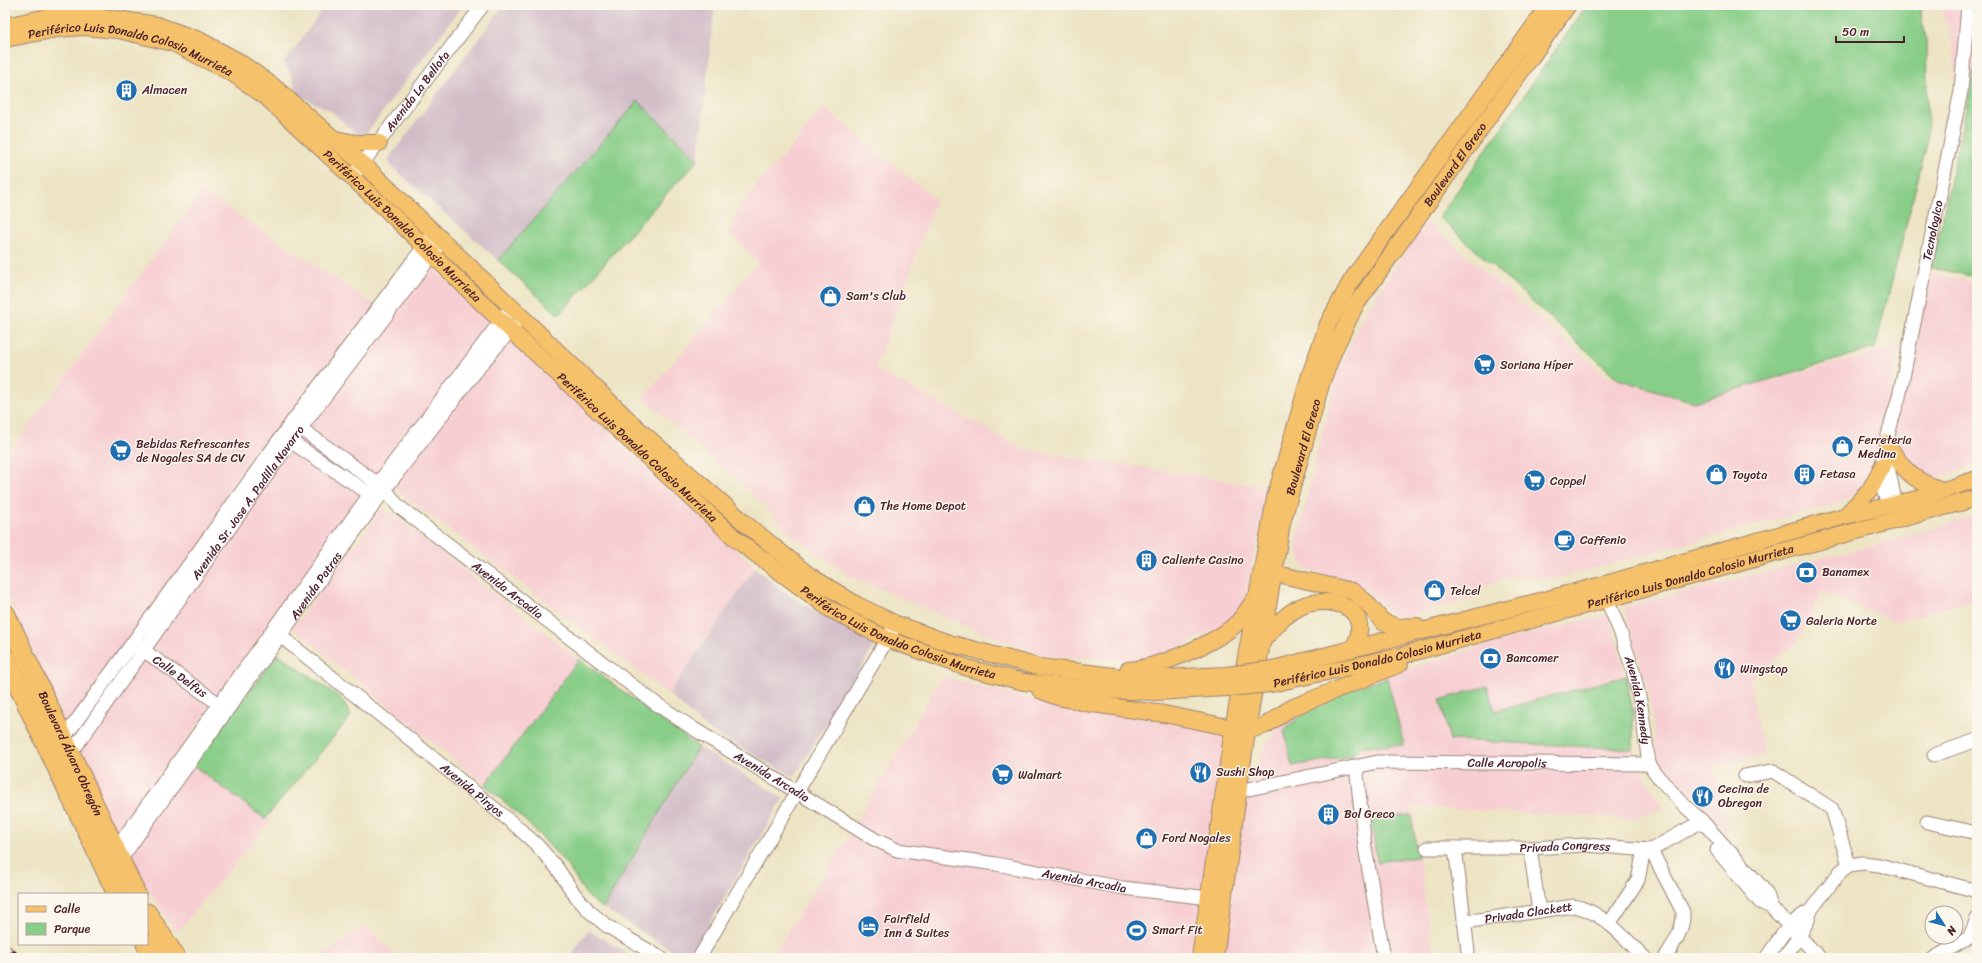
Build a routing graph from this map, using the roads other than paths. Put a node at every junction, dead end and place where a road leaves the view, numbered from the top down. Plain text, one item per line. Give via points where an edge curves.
1 (483, 5) edge
2 (1549, 5) edge
3 (1568, 5) edge
4 (1968, 5) edge
5 (5, 26) edge
6 (5, 39) edge
7 (1484, 109) junction
8 (335, 139) junction
9 (379, 143) junction
10 (363, 164) junction
11 (352, 177) junction
12 (440, 236) junction
13 (428, 250) junction
14 (511, 319) junction
15 (296, 425) junction
16 (287, 438) junction
17 (1885, 454) junction
18 (1977, 479) edge
19 (1943, 490) junction
20 (378, 492) junction
21 (1977, 498) edge
22 (1891, 504) junction
23 (1943, 508) junction
24 (1845, 516) junction
25 (1842, 534) junction
26 (1263, 585) junction
27 (1604, 592) junction
28 (5, 613) edge
29 (896, 624) junction
30 (1444, 625) junction
31 (276, 633) junction
32 (887, 639) junction
33 (1264, 639) junction
34 (138, 646) junction
35 (1353, 649) junction
36 (1420, 651) junction
37 (5, 658) edge
38 (1078, 672) junction
39 (1272, 677) junction
40 (1024, 682) junction
41 (1227, 682) junction
42 (223, 707) junction
43 (1240, 730) junction
44 (1977, 740) edge
45 (67, 746) junction
46 (1934, 756) dead end
47 (51, 758) junction
48 (1649, 764) junction
49 (1361, 765) junction
50 (1746, 776) dead end
51 (798, 791) junction
52 (1239, 791) junction
53 (1927, 822) dead end
54 (1699, 823) junction
55 (1977, 833) edge
56 (1427, 848) dead end
57 (1455, 848) junction
58 (1530, 848) junction
59 (1648, 850) junction
60 (118, 855) junction
61 (1850, 865) junction
62 (1977, 891) edge
63 (117, 893) edge
64 (136, 893) edge
65 (1216, 899) junction
66 (1539, 911) junction
67 (1810, 911) junction
68 (148, 915) edge
69 (1977, 919) edge
70 (1464, 922) junction
71 (1609, 924) junction
72 (1788, 926) junction
73 (1973, 935) edge
74 (1799, 937) junction
75 (147, 945) edge
76 (1468, 951) dead end
77 (156, 958) edge
78 (176, 958) edge
79 (661, 958) edge
80 (699, 958) edge
81 (1200, 958) edge
82 (1215, 958) edge
83 (1384, 958) edge
84 (1645, 958) edge
85 (1665, 958) edge
86 (1766, 958) edge
87 (1783, 958) edge
88 (1820, 958) edge
89 (1934, 958) edge

1 - 9 street, Avenida La Bellota
2 - 7 main road, Boulevard El Greco
3 - 7 main road, Boulevard El Greco
4 - 17 street, Tecnologico via 1961,91 1899,397
5 - 8 main road, Periférico Luis Donaldo Colosio Murrieta via 48,17 96,16 157,25 199,40 238,61 273,86
6 - 11 main road, Periférico Luis Donaldo Colosio Murrieta via 57,29 91,27 118,30 173,43 232,73 266,96
7 - 26 main road, Boulevard El Greco via 1351,281 1328,324 1283,465 1275,498
8 - 9 main road via 356,143
8 - 10 main road, Periférico Luis Donaldo Colosio Murrieta
9 - 10 street, Avenida La Bellota
10 - 11 street, Avenida La Bellota
10 - 12 main road, Periférico Luis Donaldo Colosio Murrieta
11 - 13 main road, Periférico Luis Donaldo Colosio Murrieta
12 - 13 street, Avenida Sr. Jose A. Padilla Navarro
12 - 14 main road, Periférico Luis Donaldo Colosio Murrieta
13 - 14 main road, Periférico Luis Donaldo Colosio Murrieta
13 - 15 street, Avenida Sr. Jose A. Padilla Navarro
14 - 20 street, Avenida Patras
14 - 29 main road, Periférico Luis Donaldo Colosio Murrieta via 747,525 810,576 857,605
14 - 32 main road, Periférico Luis Donaldo Colosio Murrieta via 737,540 830,609
15 - 16 street, Avenida Sr. Jose A. Padilla Navarro
15 - 20 street, Avenida Arcadia
16 - 20 street, Avenida Arcadia
16 - 34 street, Avenida Sr. Jose A. Padilla Navarro
17 - 19 main road via 1926,485
17 - 22 street, Tecnologico via 1894,496
17 - 24 main road via 1870,490
18 - 19 main road, Periférico Luis Donaldo Colosio Murrieta
19 - 22 main road, Periférico Luis Donaldo Colosio Murrieta
20 - 31 street, Avenida Patras
20 - 51 street, Avenida Arcadia via 655,703
21 - 23 main road, Periférico Luis Donaldo Colosio Murrieta
22 - 23 main road via 1931,505
22 - 24 main road, Periférico Luis Donaldo Colosio Murrieta
22 - 25 main road via 1877,514 1850,524
23 - 25 main road, Periférico Luis Donaldo Colosio Murrieta
24 - 27 main road, Periférico Luis Donaldo Colosio Murrieta
25 - 27 main road, Periférico Luis Donaldo Colosio Murrieta
26 - 30 main road via 1282,575 1352,591 1366,602 1382,622 1390,625
26 - 33 main road, Boulevard El Greco
26 - 38 main road via 1237,623 1221,635 1155,666
26 - 43 main road, Boulevard El Greco
27 - 30 main road, Periférico Luis Donaldo Colosio Murrieta
27 - 36 main road, Periférico Luis Donaldo Colosio Murrieta
27 - 48 street, Avenida Kennedy via 1633,670
28 - 45 highway, Boulevard Álvaro Obregón
29 - 32 street
29 - 38 main road, Periférico Luis Donaldo Colosio Murrieta via 949,643 1040,667
30 - 35 main road, Periférico Luis Donaldo Colosio Murrieta
31 - 42 street, Avenida Patras
31 - 79 street, Avenida Pirgos via 516,826 557,868 589,911 607,926
32 - 40 main road, Periférico Luis Donaldo Colosio Murrieta via 968,668
32 - 51 street
33 - 35 main road via 1285,616 1302,606 1317,602 1334,602 1347,608 1356,617 1359,632
33 - 43 main road, Boulevard El Greco
34 - 42 street, Calle Delfus
34 - 45 street, Avenida Sr. Jose A. Padilla Navarro
35 - 39 main road, Periférico Luis Donaldo Colosio Murrieta
36 - 39 main road, Periférico Luis Donaldo Colosio Murrieta
36 - 43 main road via 1397,665 1291,708 1266,725
37 - 47 highway, Boulevard Álvaro Obregón
38 - 41 main road, Periférico Luis Donaldo Colosio Murrieta
39 - 41 main road, Periférico Luis Donaldo Colosio Murrieta, bridge
40 - 41 main road, Periférico Luis Donaldo Colosio Murrieta via 1100,690 1155,692
40 - 43 main road via 1058,697 1164,714
42 - 60 street, Avenida Patras
43 - 52 main road, Boulevard El Greco
43 - 65 main road, Boulevard El Greco
44 - 46 street
45 - 47 street, Avenida Sr. Jose A. Padilla Navarro
45 - 60 highway, Boulevard Álvaro Obregón
47 - 63 highway, Boulevard Álvaro Obregón
48 - 49 street, Calle Acropolis via 1378,762
48 - 54 street, Avenida Kennedy
49 - 52 street, Calle Acropolis
49 - 83 street via 1365,847
50 - 61 street via 1773,771 1828,806 1834,813
51 - 65 street, Avenida Arcadia via 874,839 897,850 996,864 1123,888
51 - 80 street
52 - 65 main road, Boulevard El Greco
53 - 55 street
54 - 59 street
54 - 72 street, Avenida Kennedy via 1760,902 1771,907
56 - 57 street, Privada Congress
57 - 58 street, Privada Congress
57 - 70 street
58 - 59 street, Privada Congress via 1586,845
58 - 66 street
59 - 71 street via 1638,880
59 - 85 street via 1683,912 1684,922 1681,931
60 - 64 highway, Boulevard Álvaro Obregón
61 - 62 street via 1880,865
61 - 67 street via 1841,871
65 - 81 main road, Boulevard El Greco
65 - 82 main road, Boulevard El Greco
66 - 70 street, Privada Clackett
66 - 71 street, Privada Clackett via 1574,906 1596,913
67 - 72 street
67 - 74 street
68 - 78 highway
69 - 73 street
70 - 76 street
71 - 84 street, Privada Clackett
72 - 74 street, Avenida Kennedy
72 - 86 street
73 - 89 street
74 - 87 street
74 - 88 street, Avenida Kennedy
75 - 77 highway

